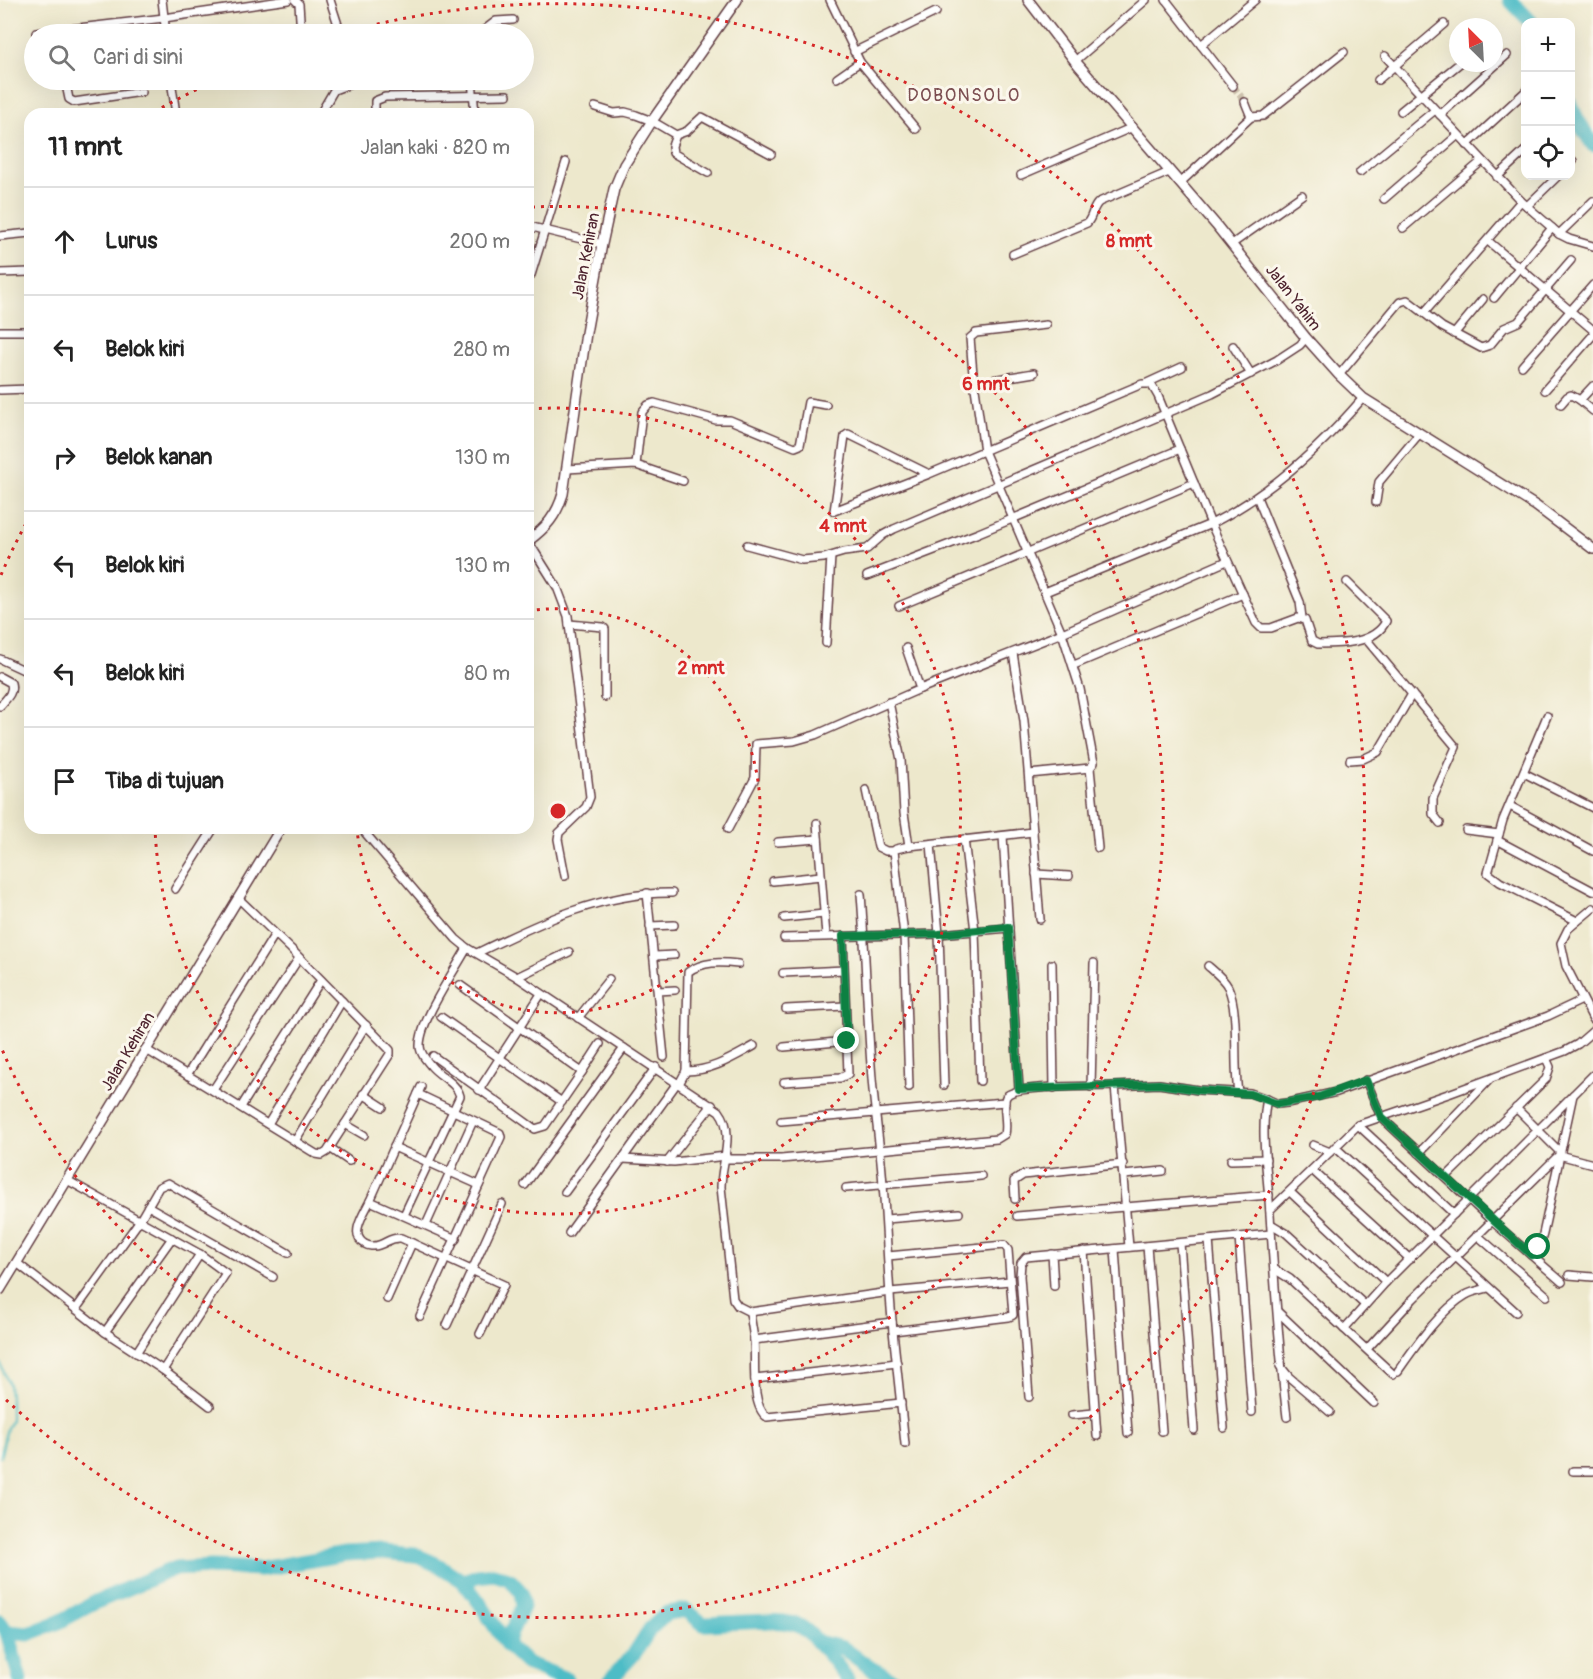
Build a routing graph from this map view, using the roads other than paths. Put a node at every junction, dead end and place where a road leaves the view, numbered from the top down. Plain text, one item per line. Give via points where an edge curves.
1 (162, 0) edge
2 (288, 0) edge
3 (295, 0) edge
4 (330, 0) edge
5 (737, 0) edge
6 (830, 0) edge
7 (1028, 0) edge
8 (1146, 0) edge
9 (1166, 0) edge
10 (1255, 0) edge
11 (936, 12) dead end
12 (164, 18) junction
13 (513, 20) dead end
14 (113, 24) edge
15 (165, 24) edge
16 (300, 24) edge
17 (338, 24) edge
18 (492, 24) edge
19 (1444, 24) dead end
20 (1200, 45) junction
21 (854, 52) junction
22 (1344, 52) dead end
23 (1507, 55) dead end
24 (1385, 56) dead end
25 (1075, 61) junction
26 (860, 62) junction
27 (1395, 67) junction
28 (1449, 72) edge
29 (837, 78) dead end
30 (1378, 80) dead end
31 (1233, 86) tunnel mouth
32 (67, 90) edge
33 (172, 90) edge
34 (334, 90) edge
35 (473, 90) edge
36 (142, 92) dead end
37 (474, 95) junction
38 (507, 95) dead end
39 (1421, 96) junction
40 (1521, 96) edge
41 (1245, 102) tunnel mouth
42 (595, 106) dead end
43 (175, 108) edge
44 (324, 108) edge
45 (374, 108) edge
46 (475, 108) edge
47 (1401, 111) dead end
48 (1437, 112) junction
49 (1251, 117) junction
50 (652, 121) junction
51 (1133, 127) junction
52 (916, 129) dead end
53 (676, 135) junction
54 (1458, 135) junction
55 (1467, 145) junction
56 (771, 154) dead end
57 (1521, 155) edge
58 (1482, 161) junction
59 (566, 162) dead end
60 (1169, 172) junction
61 (1360, 172) dead end
62 (708, 173) dead end
63 (1021, 175) dead end
64 (1497, 177) junction
65 (1554, 180) edge
66 (1180, 183) junction
67 (1302, 195) dead end
68 (1384, 199) dead end
69 (1521, 201) junction
70 (1593, 201) edge
71 (1527, 206) junction
72 (534, 227) edge
73 (1403, 228) dead end
74 (1552, 228) junction
75 (546, 230) junction
76 (24, 234) edge
77 (1559, 234) junction
78 (0, 236) edge
79 (1488, 241) junction
80 (602, 244) junction
81 (1232, 244) junction
82 (1593, 246) edge
83 (1013, 254) dead end
84 (1571, 260) dead end
85 (534, 266) edge
86 (1520, 268) junction
87 (24, 272) edge
88 (0, 273) edge
89 (1593, 285) edge
90 (1545, 290) junction
91 (1494, 298) dead end
92 (1483, 299) dead end
93 (1571, 310) junction
94 (1424, 313) junction
95 (1046, 325) dead end
96 (1593, 330) edge
97 (0, 331) edge
98 (24, 331) edge
99 (1454, 334) junction
100 (1593, 335) edge
101 (1306, 338) junction
102 (1233, 346) dead end
103 (1522, 366) dead end
104 (1182, 367) dead end
105 (1034, 373) dead end
106 (1251, 374) junction
107 (1339, 375) junction
108 (974, 383) junction
109 (1147, 383) junction
110 (1593, 386) edge
111 (24, 389) edge
112 (0, 390) edge
113 (1545, 390) dead end
114 (1363, 398) junction
115 (1581, 400) junction
116 (1561, 404) dead end
117 (826, 405) dead end
118 (1593, 411) edge
119 (1166, 414) junction
120 (1419, 434) junction
121 (1180, 449) junction
122 (984, 451) junction
123 (636, 465) junction
124 (567, 469) junction
125 (929, 474) junction
126 (683, 481) dead end
127 (1194, 483) junction
128 (999, 484) junction
129 (1257, 497) junction
130 (1376, 502) dead end
131 (1014, 517) junction
132 (1211, 524) junction
133 (534, 536) edge
134 (747, 545) dead end
135 (1593, 549) edge
136 (534, 551) edge
137 (1028, 552) junction
138 (831, 556) junction
139 (1227, 561) junction
140 (867, 576) dead end
141 (1347, 582) dead end
142 (1045, 592) junction
143 (1243, 594) junction
144 (899, 606) dead end
145 (1302, 618) junction
146 (569, 624) junction
147 (1062, 633) junction
148 (1366, 639) junction
149 (826, 643) dead end
150 (906, 648) dead end
151 (1013, 653) junction
152 (0, 659) edge
153 (1074, 665) junction
154 (24, 670) edge
155 (0, 677) edge
156 (920, 689) junction
157 (1412, 694) junction
158 (605, 697) dead end
159 (889, 702) junction
160 (0, 706) edge
161 (1547, 716) dead end
162 (1350, 760) dead end
163 (1090, 768) junction
164 (1524, 773) junction
165 (1029, 774) junction
166 (866, 790) dead end
167 (1510, 806) junction
168 (1593, 808) edge
169 (817, 823) dead end
170 (1440, 823) dead end
171 (728, 829) dead end
172 (1466, 830) dead end
173 (1033, 832) junction
174 (210, 834) edge
175 (277, 834) edge
176 (366, 834) edge
177 (1003, 836) junction
178 (1498, 837) junction
179 (818, 839) junction
180 (964, 839) junction
181 (778, 842) dead end
182 (931, 844) junction
183 (909, 846) junction
184 (1098, 848) dead end
185 (894, 851) junction
186 (1593, 851) edge
187 (1036, 874) junction
188 (565, 876) dead end
189 (821, 876) junction
190 (1069, 876) dead end
191 (773, 881) dead end
192 (175, 889) dead end
193 (1592, 889) edge
194 (647, 893) junction
195 (672, 893) dead end
196 (861, 894) dead end
197 (238, 898) junction
198 (1593, 908) edge
199 (824, 914) junction
200 (783, 918) dead end
201 (1040, 919) dead end
202 (1577, 921) junction
203 (674, 925) dead end
204 (651, 926) junction
205 (1008, 927) junction
206 (975, 931) junction
207 (275, 934) junction
208 (864, 934) junction
209 (939, 934) junction
210 (904, 935) junction
211 (826, 936) junction
212 (843, 936) junction
213 (784, 938) dead end
214 (468, 948) junction
215 (569, 952) dead end
216 (477, 953) junction
217 (674, 955) dead end
218 (655, 956) junction
219 (299, 958) junction
220 (1094, 963) dead end
221 (738, 964) dead end
222 (1052, 964) dead end
223 (1208, 966) dead end
224 (844, 970) junction
225 (783, 973) dead end
226 (516, 977) junction
227 (321, 980) junction
228 (609, 980) dead end
229 (460, 985) dead end
230 (675, 990) dead end
231 (658, 991) junction
232 (541, 994) junction
233 (1582, 1000) junction
234 (342, 1001) junction
235 (845, 1006) junction
236 (1590, 1006) edge
237 (786, 1009) dead end
238 (441, 1017) dead end
239 (578, 1018) junction
240 (1593, 1019) edge
241 (366, 1025) junction
242 (520, 1027) junction
243 (1593, 1031) edge
244 (847, 1041) junction
245 (600, 1044) dead end
246 (754, 1046) dead end
247 (784, 1047) dead end
248 (624, 1048) junction
249 (145, 1049) junction
250 (433, 1056) dead end
251 (664, 1057) dead end
252 (500, 1058) junction
253 (1546, 1058) junction
254 (656, 1067) junction
255 (686, 1071) junction
256 (582, 1072) junction
257 (187, 1075) junction
258 (1593, 1075) edge
259 (1491, 1078) junction
260 (1366, 1080) junction
261 (980, 1081) dead end
262 (784, 1082) dead end
263 (678, 1084) junction
264 (944, 1085) dead end
265 (1115, 1086) junction
266 (421, 1087) dead end
267 (909, 1087) dead end
268 (1091, 1087) junction
269 (1054, 1088) junction
270 (1019, 1089) junction
271 (213, 1090) junction
272 (479, 1090) junction
273 (1238, 1092) junction
274 (363, 1094) junction
275 (418, 1095) junction
276 (1573, 1095) junction
277 (1267, 1099) junction
278 (562, 1102) junction
279 (1005, 1102) junction
280 (712, 1106) junction
281 (241, 1107) junction
282 (382, 1107) dead end
283 (1516, 1108) junction
284 (452, 1112) junction
285 (876, 1113) junction
286 (1381, 1117) junction
287 (473, 1121) junction
288 (781, 1121) dead end
289 (268, 1124) junction
290 (345, 1124) junction
291 (1358, 1125) junction
292 (1539, 1130) junction
293 (364, 1136) dead end
294 (295, 1141) junction
295 (1313, 1145) dead end
296 (394, 1147) junction
297 (330, 1148) junction
298 (880, 1148) junction
299 (1333, 1149) junction
300 (1419, 1153) junction
301 (1560, 1154) junction
302 (623, 1158) junction
303 (725, 1158) junction
304 (1266, 1159) junction
305 (1231, 1160) dead end
306 (349, 1161) dead end
307 (429, 1161) junction
308 (667, 1162) junction
309 (1123, 1164) junction
310 (1593, 1164) edge
311 (1312, 1170) junction
312 (450, 1171) junction
313 (1163, 1171) dead end
314 (1124, 1175) junction
315 (981, 1176) dead end
316 (1446, 1178) junction
317 (67, 1180) junction
318 (479, 1185) junction
319 (525, 1185) dead end
320 (883, 1186) junction
321 (846, 1188) dead end
322 (565, 1192) dead end
323 (1290, 1192) junction
324 (1269, 1195) junction
325 (1015, 1199) dead end
326 (1469, 1200) junction
327 (370, 1201) junction
328 (502, 1204) dead end
329 (148, 1206) junction
330 (1126, 1207) junction
331 (1270, 1210) junction
332 (959, 1213) dead end
333 (1454, 1214) junction
334 (404, 1215) junction
335 (1017, 1216) dead end
336 (886, 1219) junction
337 (140, 1220) junction
338 (1492, 1221) junction
339 (1271, 1224) junction
340 (426, 1225) junction
341 (569, 1233) dead end
342 (1271, 1234) junction
343 (1477, 1235) junction
344 (1239, 1237) junction
345 (1431, 1237) junction
346 (172, 1238) junction
347 (456, 1239) junction
348 (1209, 1240) junction
349 (412, 1243) junction
350 (1180, 1243) junction
351 (1147, 1246) junction
352 (1129, 1247) junction
353 (1115, 1249) junction
354 (1084, 1251) junction
355 (288, 1253) dead end
356 (200, 1254) junction
357 (1052, 1254) junction
358 (1531, 1255) junction
359 (888, 1256) junction
360 (448, 1258) junction
361 (1455, 1258) junction
362 (1410, 1259) junction
363 (17, 1263) junction
364 (1274, 1269) junction
365 (472, 1270) junction
366 (1569, 1275) dead end
367 (273, 1277) dead end
368 (1593, 1277) edge
369 (1010, 1281) junction
370 (1386, 1282) junction
371 (1562, 1282) dead end
372 (1054, 1286) dead end
373 (1488, 1288) junction
374 (0, 1290) edge
375 (890, 1292) junction
376 (1547, 1296) dead end
377 (387, 1299) dead end
378 (1365, 1305) junction
379 (76, 1309) junction
380 (750, 1312) junction
381 (1278, 1312) junction
382 (1516, 1312) dead end
383 (420, 1316) dead end
384 (892, 1322) junction
385 (447, 1325) dead end
386 (1344, 1329) junction
387 (893, 1330) junction
388 (105, 1332) junction
389 (480, 1334) dead end
390 (754, 1340) junction
391 (1367, 1349) junction
392 (136, 1353) junction
393 (897, 1363) junction
394 (1280, 1366) junction
395 (163, 1371) junction
396 (755, 1379) junction
397 (1029, 1397) dead end
398 (901, 1403) junction
399 (1374, 1403) dead end
400 (210, 1406) dead end
401 (1252, 1412) dead end
402 (1330, 1412) dead end
403 (1094, 1413) junction
404 (1072, 1415) dead end
405 (1287, 1417) dead end
406 (1224, 1428) dead end
407 (1194, 1430) dead end
408 (1162, 1431) dead end
409 (1128, 1433) dead end
410 (1097, 1436) dead end
411 (905, 1444) dead end
412 (1573, 1471) dead end
413 (1593, 1471) edge

1 - 12 street
2 - 12 street
3 - 16 street via 299,4
4 - 17 street
5 - 50 street, Jalan Kehiran
6 - 21 street
7 - 25 street, Jalan Yahim
8 - 25 street
9 - 20 street
10 - 20 street
11 - 21 street
12 - 14 street
12 - 15 street
13 - 18 street
19 - 27 street
20 - 31 street
21 - 26 street
22 - 49 street via 1272,109 1260,117
23 - 48 street
24 - 27 street
25 - 51 street, Jalan Yahim
26 - 29 street
26 - 52 street
27 - 30 street
27 - 39 street
28 - 39 street
32 - 36 street via 74,102
33 - 43 street
34 - 44 street
35 - 37 street
37 - 38 street
37 - 45 street via 380,98 374,102
37 - 46 street
39 - 47 street
39 - 48 street
40 - 55 street
41 - 49 street
42 - 50 street
48 - 54 street
48 - 61 street
49 - 66 street
50 - 53 street
50 - 80 street, Jalan Kehiran via 619,177
51 - 60 street, Jalan Yahim
51 - 63 street
53 - 56 street via 702,117
53 - 62 street via 673,153
54 - 55 street
54 - 68 street
55 - 58 street
57 - 64 street
58 - 64 street
58 - 73 street
59 - 75 street
60 - 66 street, Jalan Yahim
60 - 83 street via 1099,202 1087,223
64 - 69 street
65 - 71 street
66 - 81 street, Jalan Yahim
67 - 81 street
69 - 71 street
69 - 79 street
70 - 77 street
71 - 74 street
72 - 75 street
74 - 77 street
74 - 86 street
75 - 80 street
75 - 85 street
76 - 78 street
77 - 82 street
79 - 86 street
79 - 94 street
80 - 124 street, Jalan Kehiran
81 - 101 street, Jalan Yahim
84 - 90 street
86 - 90 street
86 - 91 street
87 - 88 street
89 - 93 street
90 - 93 street
90 - 99 street via 1518,322 1503,328 1485,348
92 - 99 street
93 - 96 street
93 - 103 street
94 - 99 street
94 - 107 street via 1407,300 1400,302
95 - 108 street via 972,335
97 - 98 street
100 - 113 street
101 - 106 street
101 - 107 street, Jalan Yahim
102 - 106 street
104 - 109 street
105 - 108 street
106 - 119 street
107 - 114 street, Jalan Yahim
108 - 122 street
109 - 119 street
109 - 122 street
110 - 115 street
111 - 112 street
114 - 120 street, Jalan Yahim
114 - 129 street
115 - 116 street via 1571,395
115 - 118 street
117 - 123 street via 807,404 800,445 795,447 730,420 716,420 654,403 642,412
119 - 121 street
119 - 128 street
120 - 130 street via 1379,482
120 - 135 street, Jalan Yahim via 1530,502
121 - 127 street
121 - 131 street
122 - 125 street
122 - 128 street
123 - 124 street
123 - 126 street
124 - 133 street, Jalan Kehiran via 555,515
125 - 125 street via 876,495 834,511 845,436 849,434
127 - 132 street
127 - 137 street
128 - 131 street
128 - 138 street via 894,529 867,549
129 - 132 street
129 - 145 street via 1300,602
131 - 137 street
131 - 140 street
132 - 139 street
132 - 142 street
134 - 138 street via 802,560
136 - 146 street via 564,601
137 - 142 street
137 - 144 street
138 - 149 street
139 - 143 street
139 - 147 street
141 - 148 street via 1386,621
142 - 147 street
143 - 145 street via 1261,628
143 - 153 street
145 - 148 street via 1312,641 1318,644
146 - 158 street via 605,629
146 - 188 street via 590,797 586,807 560,833
147 - 151 street
147 - 153 street
148 - 157 street
150 - 156 street
151 - 156 street
151 - 165 street
152 - 154 street
153 - 163 street via 1093,753
155 - 160 street via 13,688
156 - 159 street
157 - 162 street via 1378,752
157 - 170 street via 1456,747 1433,798 1433,814
159 - 171 street via 806,738 756,744 755,777
159 - 183 street via 901,760
161 - 164 street
163 - 165 street
163 - 184 street
164 - 167 street
164 - 168 street
165 - 173 street
166 - 185 street via 878,847
167 - 178 street
167 - 186 street
169 - 179 street
172 - 178 street
173 - 177 street
173 - 187 street
174 - 192 street
175 - 197 street, Jalan Kehiran
176 - 214 street via 447,930
177 - 180 street
177 - 205 street
178 - 193 street
178 - 202 street via 1490,876
179 - 181 street
179 - 189 street
180 - 182 street
180 - 206 street
182 - 183 street
182 - 209 street
183 - 185 street
185 - 210 street
187 - 190 street
187 - 201 street
189 - 191 street
189 - 199 street
194 - 195 street
194 - 204 street
194 - 216 street via 568,912
196 - 208 street
197 - 207 street
197 - 249 street, Jalan Kehiran
198 - 202 street
199 - 200 street
199 - 211 street
202 - 233 street via 1560,943
203 - 204 street
204 - 218 street
205 - 206 street
205 - 270 street
206 - 209 street
206 - 261 street
207 - 219 street
207 - 257 street
208 - 210 street
208 - 212 street
208 - 285 street
209 - 210 street
209 - 264 street
210 - 267 street
211 - 212 street
211 - 213 street
212 - 224 street
214 - 216 street
214 - 284 street via 431,1012 420,1046 432,1067 458,1089 460,1096
215 - 226 street
216 - 226 street
217 - 218 street
218 - 231 street
219 - 227 street
219 - 271 street
220 - 268 street
221 - 255 street via 716,962 688,972
222 - 269 street
223 - 273 street via 1229,989
224 - 225 street
224 - 235 street
226 - 232 street
227 - 234 street
227 - 281 street
228 - 239 street
229 - 242 street
230 - 231 street
231 - 251 street
232 - 239 street
232 - 242 street
233 - 236 street
233 - 260 street via 1548,1016
234 - 241 street
234 - 289 street
235 - 237 street
235 - 244 street
236 - 240 street
238 - 252 street
239 - 248 street
241 - 274 street via 390,1050
241 - 294 street
242 - 252 street
242 - 256 street
243 - 253 street via 1578,1044
244 - 247 street
244 - 262 street via 848,1074
245 - 256 street
246 - 255 street via 709,1068
248 - 254 street
248 - 319 street
249 - 257 street
249 - 317 street, Jalan Kehiran
250 - 272 street
252 - 272 street
252 - 278 street
253 - 259 street
253 - 283 street via 1549,1075
254 - 263 street
254 - 322 street
255 - 263 street
256 - 278 street
257 - 271 street
258 - 276 street
259 - 286 street
259 - 300 street
260 - 277 street via 1338,1092 1296,1102 1278,1104
260 - 286 street
263 - 280 street
263 - 302 street
265 - 268 street
265 - 273 street via 1159,1084
265 - 309 street
266 - 275 street
268 - 269 street
269 - 270 street
270 - 279 street via 1006,1095
271 - 281 street
272 - 278 street via 535,1129 545,1126
273 - 277 street
274 - 282 street
274 - 290 street
275 - 284 street
275 - 296 street
276 - 292 street
276 - 301 street
277 - 304 street
279 - 285 street
279 - 298 street via 1006,1130 1002,1137
280 - 303 street via 724,1117 727,1129
280 - 308 street
281 - 289 street
283 - 292 street
283 - 316 street
284 - 287 street
284 - 307 street
285 - 288 street
285 - 298 street
286 - 291 street
286 - 300 street
287 - 312 street
287 - 318 street via 501,1137
289 - 294 street
290 - 293 street
290 - 297 street
291 - 299 street
291 - 333 street
292 - 301 street
292 - 326 street
294 - 297 street via 316,1154 322,1155
295 - 299 street
296 - 307 street
296 - 327 street
297 - 306 street
298 - 303 street via 781,1159
298 - 320 street
299 - 311 street
299 - 345 street
300 - 316 street
301 - 310 street
301 - 338 street
301 - 358 street via 1542,1238
302 - 308 street
302 - 341 street
303 - 308 street
303 - 380 street via 721,1187 733,1299
304 - 305 street
304 - 324 street
307 - 312 street
307 - 334 street
309 - 314 street
309 - 325 street via 1029,1173 1014,1181
311 - 323 street
311 - 362 street
312 - 318 street
312 - 340 street
313 - 314 street
314 - 330 street
315 - 320 street
316 - 326 street
317 - 337 street
317 - 363 street, Jalan Kehiran
318 - 347 street
320 - 321 street
320 - 336 street
323 - 331 street
323 - 370 street
324 - 330 street
324 - 331 street
326 - 333 street
326 - 338 street
327 - 334 street
327 - 349 street via 357,1228 360,1241 379,1245 394,1237
328 - 365 street
329 - 337 street
329 - 355 street via 159,1187 168,1183
329 - 367 street
330 - 335 street
330 - 352 street
331 - 339 street
332 - 336 street
333 - 345 street
334 - 340 street
336 - 359 street
337 - 346 street
337 - 379 street
338 - 343 street
338 - 358 street
339 - 342 street
339 - 378 street
340 - 347 street
342 - 344 street
342 - 364 street
343 - 361 street
343 - 376 street
344 - 348 street
344 - 401 street
345 - 361 street
345 - 362 street
346 - 356 street
346 - 388 street
347 - 360 street
348 - 350 street
348 - 406 street
349 - 360 street
349 - 377 street
350 - 351 street
350 - 407 street
351 - 352 street
351 - 408 street
352 - 353 street
353 - 354 street
353 - 409 street
354 - 357 street
354 - 403 street
356 - 392 street
356 - 395 street via 226,1273
357 - 372 street
357 - 397 street via 1026,1257 1021,1263
358 - 371 street
359 - 369 street via 1004,1245 1008,1250
359 - 375 street
360 - 365 street
360 - 383 street
361 - 373 street
361 - 391 street
362 - 370 street
363 - 374 street, Jalan Kehiran
363 - 379 street
364 - 381 street
364 - 386 street
365 - 385 street
365 - 389 street via 504,1285
366 - 368 street
369 - 375 street
369 - 387 street via 1013,1315 1009,1317
370 - 378 street
373 - 382 street
373 - 391 street via 1456,1303 1396,1373
375 - 380 street
375 - 384 street
378 - 386 street
379 - 388 street
380 - 390 street
381 - 394 street
381 - 399 street
384 - 387 street
384 - 390 street
386 - 391 street
387 - 393 street
388 - 392 street
390 - 396 street
392 - 395 street
393 - 396 street
393 - 398 street
394 - 402 street
394 - 405 street
395 - 400 street
396 - 398 street via 757,1401 767,1417
398 - 411 street
403 - 404 street
403 - 410 street
412 - 413 street

